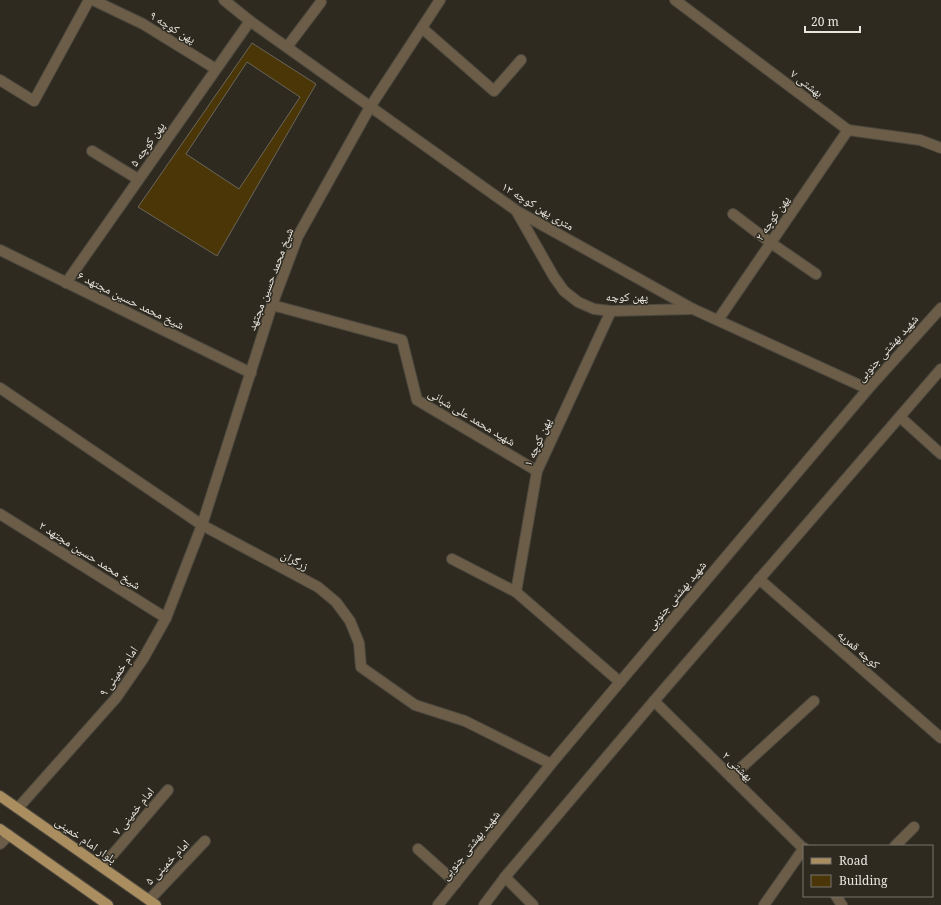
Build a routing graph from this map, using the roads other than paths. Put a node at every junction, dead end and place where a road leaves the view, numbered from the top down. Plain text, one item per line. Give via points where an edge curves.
1 (89, 0) edge
2 (93, 0) edge
3 (224, 0) edge
4 (440, 0) edge
5 (675, 0) edge
6 (321, 2) dead end
7 (250, 21) junction
8 (422, 28) junction
9 (287, 47) junction
10 (521, 60) dead end
11 (216, 69) junction
12 (0, 80) edge
13 (370, 107) junction
14 (848, 130) junction
15 (941, 148) edge
16 (92, 151) dead end
17 (138, 179) junction
18 (516, 211) junction
19 (733, 214) dead end
20 (771, 243) junction
21 (0, 250) edge
22 (816, 274) dead end
23 (66, 283) junction
24 (272, 305) junction
25 (693, 308) junction
26 (941, 308) edge
27 (611, 311) junction
28 (718, 320) junction
29 (941, 369) edge
30 (250, 373) junction
31 (0, 388) edge
32 (868, 389) junction
33 (900, 417) junction
34 (941, 454) edge
35 (537, 471) junction
36 (0, 514) edge
37 (202, 524) junction
38 (452, 559) dead end
39 (760, 579) junction
40 (516, 592) junction
41 (166, 618) junction
42 (620, 682) junction
43 (654, 701) junction
44 (814, 701) dead end
45 (941, 738) edge
46 (551, 764) junction
47 (731, 777) junction
48 (168, 790) dead end
49 (0, 796) edge
50 (18, 808) junction
51 (914, 827) dead end
52 (4, 832) edge
53 (205, 841) dead end
54 (0, 844) edge
55 (896, 845) edge
56 (803, 848) edge
57 (418, 849) dead end
58 (803, 850) edge
59 (102, 867) junction
60 (505, 877) junction
61 (456, 883) junction
62 (153, 902) edge
63 (108, 905) edge
64 (438, 905) edge
65 (484, 905) edge
66 (533, 905) edge
67 (764, 905) edge

1 - 12 street via 34,101
2 - 11 street, پهن کوچه ۹ via 144,24
3 - 7 street, ۱۲ متری پهن کوچه
4 - 8 street, شیخ محمد حسین مجتهد
5 - 14 street, بهشتی ۷
6 - 9 street
7 - 9 street, ۱۲ متری پهن کوچه
7 - 11 street, پهن کوچه ۵
8 - 10 street via 494,91
8 - 13 street, شیخ محمد حسین مجتهد
9 - 13 street, ۱۲ متری پهن کوچه
11 - 17 street, پهن کوچه ۵
13 - 18 street, ۱۲ متری پهن کوچه
13 - 24 street, شیخ محمد حسین مجتهد via 298,236
14 - 15 street, بهشتی ۷ via 920,140
14 - 20 street, پهن کوچه ۲
16 - 17 street
17 - 23 street, پهن کوچه ۵
18 - 25 street, ۱۲ متری پهن کوچه
18 - 27 street, پهن کوچه via 564,291 578,302
19 - 20 street
20 - 22 street
20 - 28 street, پهن کوچه ۲
21 - 23 street, شیخ محمد حسین مجتهد ۶
23 - 30 street, شیخ محمد حسین مجتهد ۶
24 - 30 street, شیخ محمد حسین مجتهد
24 - 35 street, شهید محمد علی شبانی via 402,340 417,400
25 - 27 street, پهن کوچه
25 - 28 street, ۱۲ متری پهن کوچه
26 - 32 street, شهید بهشتی جنوبی
27 - 35 street, پهن کوچه ۱
28 - 32 street, ۱۲ متری پهن کوچه
29 - 33 street
30 - 37 street, شیخ محمد حسین مجتهد
31 - 37 street, زرگران
32 - 42 street, شهید بهشتی جنوبی
33 - 34 street
33 - 39 street
35 - 40 street, پهن کوچه ۱
36 - 41 street, شیخ محمد حسین مجتهد ۲
37 - 41 street, امام خمینی ۹
37 - 46 street, زرگران via 318,587 336,602 350,621 359,643 361,667 415,705 465,721
38 - 40 street
39 - 43 street
39 - 45 street, کوچه قمریه
40 - 42 street
41 - 50 street, امام خمینی ۹ via 144,659 116,698
42 - 46 street, شهید بهشتی جنوبی
43 - 47 street, بهشتی ۲
43 - 60 street
44 - 47 street
46 - 61 street, شهید بهشتی جنوبی
47 - 56 street, بهشتی ۲
48 - 59 street, امام خمینی ۷
49 - 50 main road, بلوار امام خمینی
50 - 59 main road, بلوار امام خمینی
51 - 55 street
52 - 54 street
52 - 63 main road
53 - 62 street, امام خمینی ۵
57 - 61 street
58 - 67 street
59 - 62 main road, بلوار امام خمینی
60 - 65 street
60 - 66 street
61 - 64 street, شهید بهشتی جنوبی

